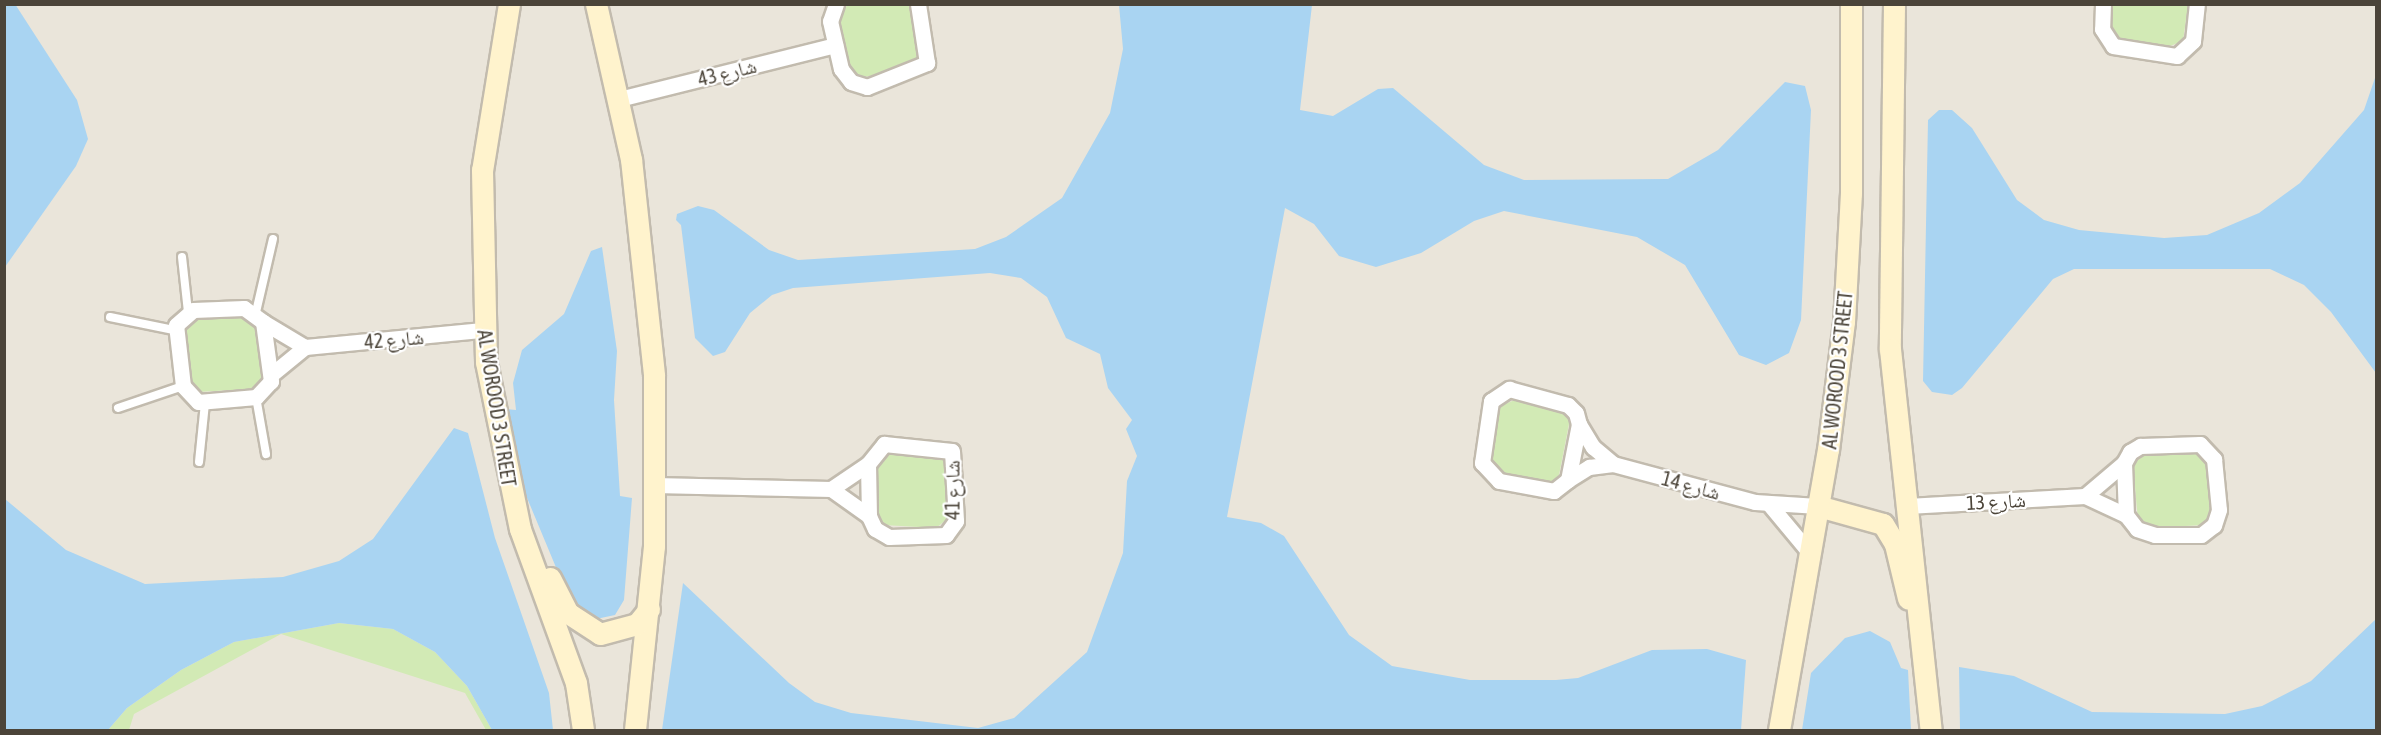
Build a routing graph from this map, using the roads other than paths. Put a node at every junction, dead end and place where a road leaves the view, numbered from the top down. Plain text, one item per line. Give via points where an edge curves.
1 (509, 4) edge
2 (581, 4) edge
3 (596, 4) edge
4 (836, 4) edge
5 (918, 4) edge
6 (1851, 4) edge
7 (1894, 4) edge
8 (2103, 4) edge
9 (2197, 4) edge
10 (835, 45) junction
11 (611, 66) junction
12 (619, 99) junction
13 (273, 239) dead end
14 (182, 257) dead end
15 (188, 312) junction
16 (110, 317) dead end
17 (260, 317) junction
18 (174, 330) junction
19 (483, 330) junction
20 (305, 347) junction
21 (272, 374) junction
22 (183, 386) junction
23 (256, 397) junction
24 (205, 403) junction
25 (118, 408) dead end
26 (1579, 424) junction
27 (266, 454) dead end
28 (199, 462) dead end
29 (2124, 463) junction
30 (868, 464) junction
31 (1613, 464) junction
32 (1568, 480) junction
33 (654, 485) junction
34 (831, 489) junction
35 (2085, 496) junction
36 (1769, 504) junction
37 (1818, 506) junction
38 (1907, 506) junction
39 (2126, 515) junction
40 (869, 516) junction
41 (520, 529) junction
42 (1809, 552) junction
43 (649, 609) junction
44 (1927, 668) junction
45 (583, 730) edge
46 (635, 730) edge
47 (1779, 730) edge
48 (1931, 730) edge

1 - 19 street, AL WOROOD 3 STREET via 482,170
2 - 11 street
3 - 11 street
4 - 10 street via 830,21
5 - 10 street via 930,52 918,70 859,86 845,76
6 - 37 street, AL WOROOD 3 STREET via 1848,258 1837,386
7 - 38 street via 1890,349
8 - 9 street via 2102,29 2113,46 2177,56 2193,41
10 - 12 street, شارع 43
11 - 12 street
12 - 33 street via 650,321
13 - 17 lane
14 - 15 lane
15 - 17 street via 244,308
15 - 18 street
16 - 18 lane
17 - 20 street
17 - 21 street
18 - 22 street
19 - 20 street, شارع 42
19 - 41 street, AL WOROOD 3 STREET via 494,412
20 - 21 street
21 - 23 street via 268,388
22 - 24 street via 191,398
22 - 25 lane
23 - 24 street
23 - 27 lane
24 - 28 lane
26 - 31 street, شارع 14 via 1593,447
26 - 32 street
26 - 32 street, شارع 14 via 1568,405 1509,389 1491,401 1480,455 1492,477 1548,492
29 - 35 street, شارع 13
29 - 39 street
29 - 39 street, شارع 13 via 2140,446 2200,444 2214,459 2219,510 2214,525 2201,535 2145,534
30 - 34 street, شارع 41
30 - 40 street
30 - 40 street, شارع 41 via 876,448 893,444 947,447 957,464 956,521 946,535 889,537
31 - 32 street, شارع 14 via 1588,467
31 - 36 street, شارع 14
33 - 34 street
33 - 43 street
34 - 40 street, شارع 41
35 - 38 street, شارع 13
35 - 39 street, شارع 13
36 - 37 street, شارع 14
36 - 42 street
37 - 42 street, AL WOROOD 3 STREET
37 - 44 street via 1872,517 1891,533
38 - 44 street
41 - 43 street via 568,613 582,627 620,632
41 - 45 street, AL WOROOD 3 STREET via 576,683
42 - 47 street, AL WOROOD 3 STREET
43 - 46 street
44 - 48 street

